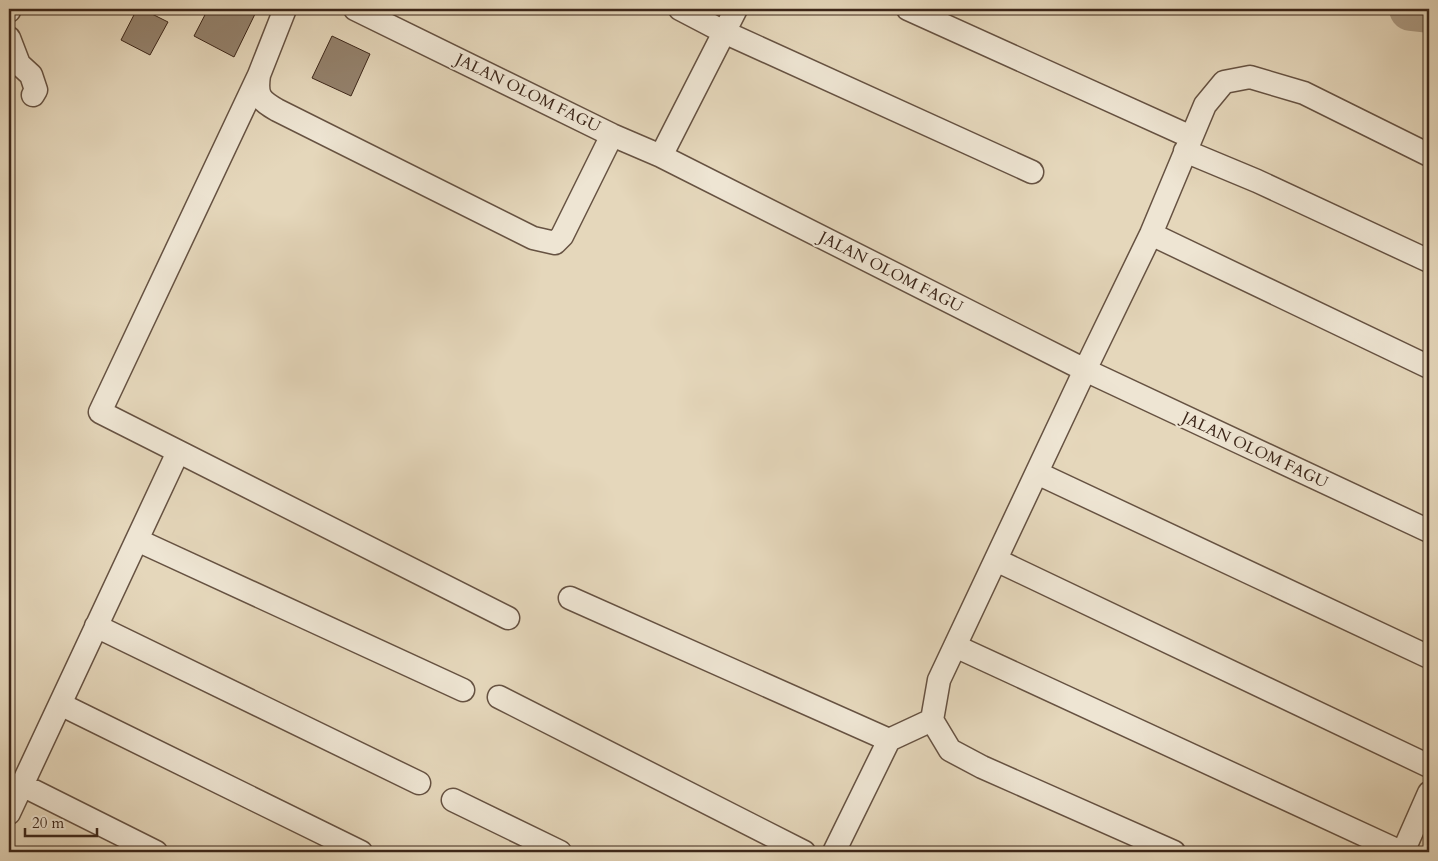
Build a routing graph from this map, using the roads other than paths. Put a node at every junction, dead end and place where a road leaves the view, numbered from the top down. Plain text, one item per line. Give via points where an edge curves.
1 (286, 9) edge
2 (355, 9) edge
3 (680, 9) edge
4 (736, 9) edge
5 (908, 9) edge
6 (724, 32) junction
7 (9, 38) edge
8 (259, 75) junction
9 (33, 95) dead end
10 (612, 135) junction
11 (1188, 144) junction
12 (1429, 154) edge
13 (661, 156) junction
14 (1032, 172) dead end
15 (1151, 234) junction
16 (1429, 261) edge
17 (1429, 367) edge
18 (1085, 370) junction
19 (178, 452) junction
20 (1037, 473) junction
21 (1429, 531) edge
22 (137, 540) junction
23 (996, 560) junction
24 (570, 598) dead end
25 (508, 618) dead end
26 (96, 626) junction
27 (955, 646) junction
28 (1429, 657) edge
29 (463, 690) dead end
30 (499, 697) dead end
31 (60, 704) junction
32 (932, 720) junction
33 (889, 740) junction
34 (1429, 766) edge
35 (419, 783) dead end
36 (22, 785) junction
37 (1429, 793) edge
38 (453, 800) dead end
39 (9, 813) edge
40 (156, 852) edge
41 (361, 852) edge
42 (560, 852) edge
43 (804, 852) edge
44 (834, 852) edge
45 (1174, 852) edge
46 (1402, 852) edge

1 - 8 street
2 - 10 street, JALAN OLOM FAGU
3 - 6 street
4 - 6 street
5 - 11 street
6 - 13 street
6 - 14 street
7 - 9 street via 19,64 31,75 36,90
8 - 10 street via 257,89 260,97 277,110 532,238 555,243 562,236
8 - 19 street via 100,412
10 - 13 street, JALAN OLOM FAGU
11 - 12 street via 1205,104 1224,82 1250,77 1304,93
11 - 15 street
11 - 16 street via 1257,181
13 - 18 street, JALAN OLOM FAGU
15 - 17 street
15 - 18 street
18 - 20 street
18 - 21 street, JALAN OLOM FAGU
19 - 22 street
19 - 25 street
20 - 23 street
20 - 28 street
22 - 26 street
22 - 29 street
23 - 27 street
23 - 34 street
24 - 33 street
26 - 31 street
26 - 35 street
27 - 32 street via 939,680
27 - 46 street
30 - 43 street
31 - 36 street
31 - 41 street
32 - 33 street
32 - 45 street via 950,750
33 - 44 street
36 - 39 street
36 - 40 street
37 - 46 street
38 - 42 street

